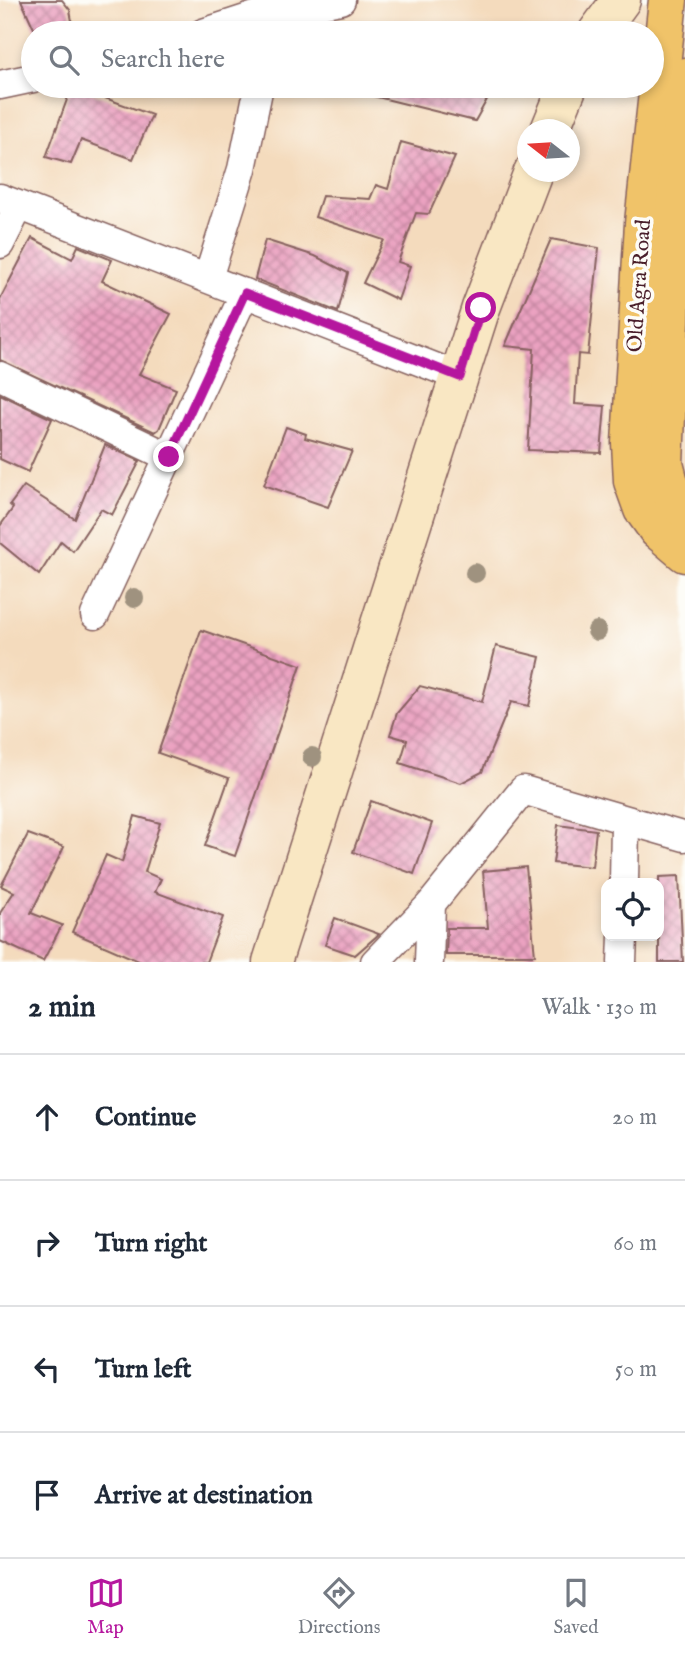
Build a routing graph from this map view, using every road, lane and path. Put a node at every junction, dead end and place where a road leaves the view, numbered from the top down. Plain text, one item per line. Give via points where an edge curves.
1 (341, 0) edge
2 (621, 0) edge
3 (668, 0) edge
4 (266, 21) edge
5 (606, 21) edge
6 (664, 37) edge
7 (685, 77) edge
8 (21, 81) edge
9 (0, 85) edge
10 (257, 98) edge
11 (563, 98) edge
12 (657, 98) edge
13 (554, 119) edge
14 (529, 182) edge
15 (10, 202) edge
16 (0, 244) edge
17 (208, 278) junction
18 (245, 293) junction
19 (0, 376) edge
20 (460, 377) junction
21 (169, 457) junction
22 (685, 510) edge
23 (685, 553) edge
24 (95, 615) dead end
25 (625, 822) junction
26 (685, 837) edge
27 (624, 878) edge
28 (432, 904) junction
29 (623, 941) edge
30 (272, 962) edge
31 (375, 962) edge
32 (429, 962) edge
33 (622, 962) edge

1 - 4 street
2 - 5 main road
3 - 6 highway, Old Agra Road
7 - 22 highway, Old Agra Road via 664,464 672,494
8 - 9 street
10 - 17 street via 242,169
11 - 13 main road
12 - 23 highway, Old Agra Road via 644,223 631,443 633,481 643,509 658,530
14 - 20 main road
15 - 16 street
15 - 17 street
17 - 18 street
18 - 20 street
18 - 21 street
19 - 21 street
20 - 30 main road
21 - 24 street
25 - 26 street
25 - 27 street
25 - 28 street via 523,790
28 - 31 street
28 - 32 street
29 - 33 street

